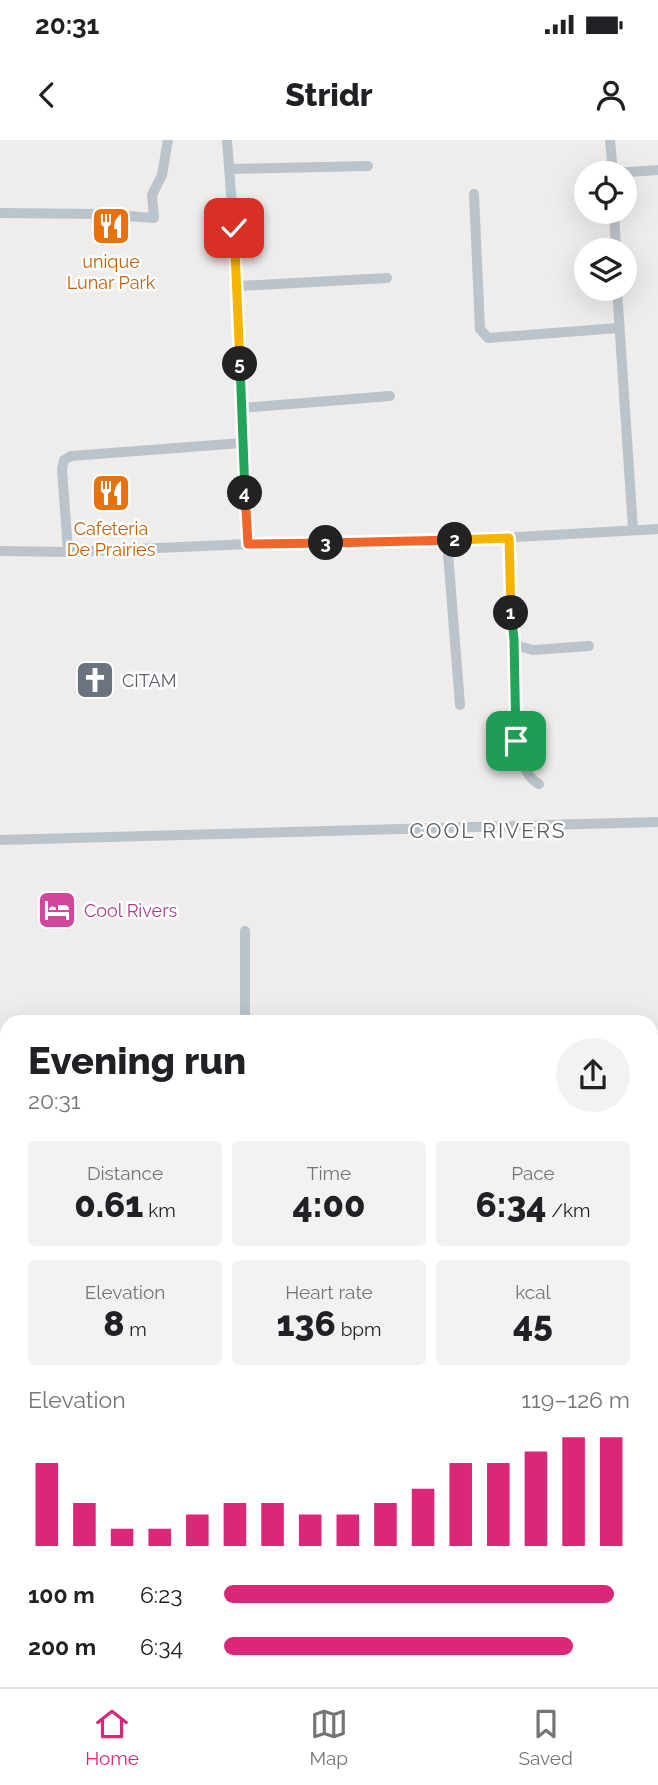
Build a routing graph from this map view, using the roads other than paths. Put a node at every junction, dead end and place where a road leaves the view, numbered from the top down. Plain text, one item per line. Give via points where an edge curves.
1 (168, 140) edge
2 (227, 140) edge
3 (610, 140) edge
4 (612, 161) edge
5 (368, 166) dead end
6 (229, 169) junction
7 (658, 170) edge
8 (637, 171) edge
9 (474, 194) dead end
10 (0, 213) edge
11 (387, 278) dead end
12 (238, 286) junction
13 (617, 301) edge
14 (618, 328) junction
15 (390, 396) dead end
16 (241, 408) junction
17 (242, 443) junction
18 (633, 529) junction
19 (658, 529) edge
20 (509, 538) junction
21 (447, 541) junction
22 (248, 544) junction
23 (0, 551) edge
24 (68, 552) junction
25 (514, 639) junction
26 (589, 646) dead end
27 (460, 705) dead end
28 (539, 784) dead end
29 (658, 822) edge
30 (0, 841) edge
31 (245, 931) dead end
32 (245, 1015) edge

1 - 10 street via 162,175 152,195 154,218
2 - 6 street
3 - 4 street
5 - 6 street
6 - 12 street
7 - 8 street
9 - 14 street via 480,329 488,338
11 - 12 street
12 - 16 street
13 - 14 street
14 - 18 street
15 - 16 street
16 - 17 street
17 - 22 street
17 - 24 street via 64,460
18 - 19 street
18 - 20 street
20 - 21 street
20 - 25 street
21 - 22 street
21 - 27 street
22 - 24 street
23 - 24 street
25 - 26 street via 518,646 533,650
25 - 28 street via 515,737 531,779
29 - 30 street
31 - 32 street

